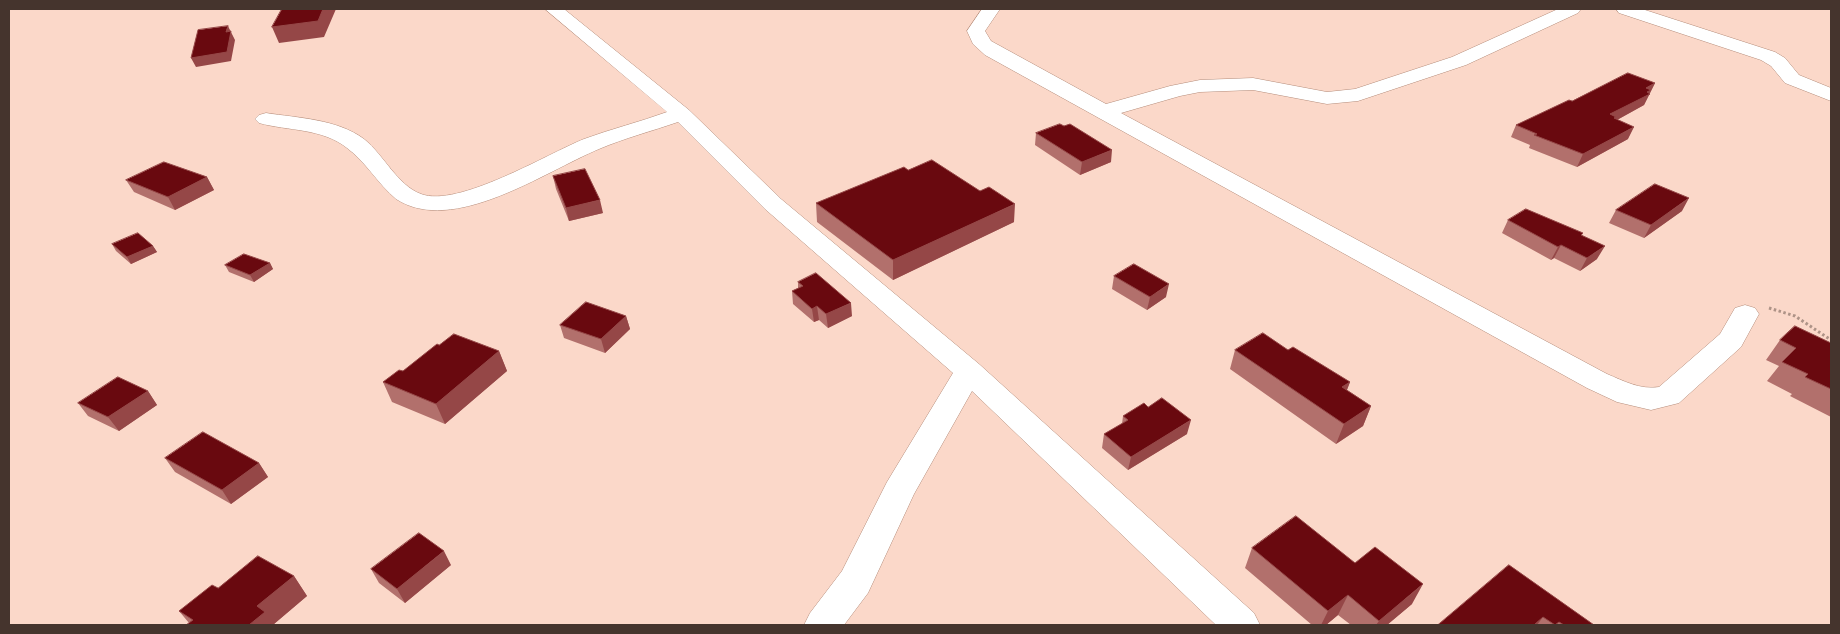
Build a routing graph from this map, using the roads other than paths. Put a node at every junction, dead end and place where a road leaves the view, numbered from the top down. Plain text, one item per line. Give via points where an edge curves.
1 (554, 9) edge
2 (991, 9) edge
3 (1572, 9) edge
4 (1626, 9) edge
5 (1831, 95) edge
6 (1102, 112) junction
7 (682, 114) junction
8 (266, 119) dead end
9 (1745, 314) road end
10 (969, 371) junction
11 (823, 625) edge
12 (1241, 625) edge

1 - 7 street
2 - 6 street via 978,23 976,37 980,43
3 - 6 street via 1459,60 1358,95 1326,98 1253,84 1200,86
4 - 5 street via 1768,56 1778,62 1792,79
6 - 9 street via 1628,395 1651,399 1668,396 1731,340
7 - 8 street via 592,144 518,179 448,204 423,203 402,193 361,148 343,135
7 - 10 street via 773,204
10 - 11 street via 899,491 854,582
10 - 12 street

